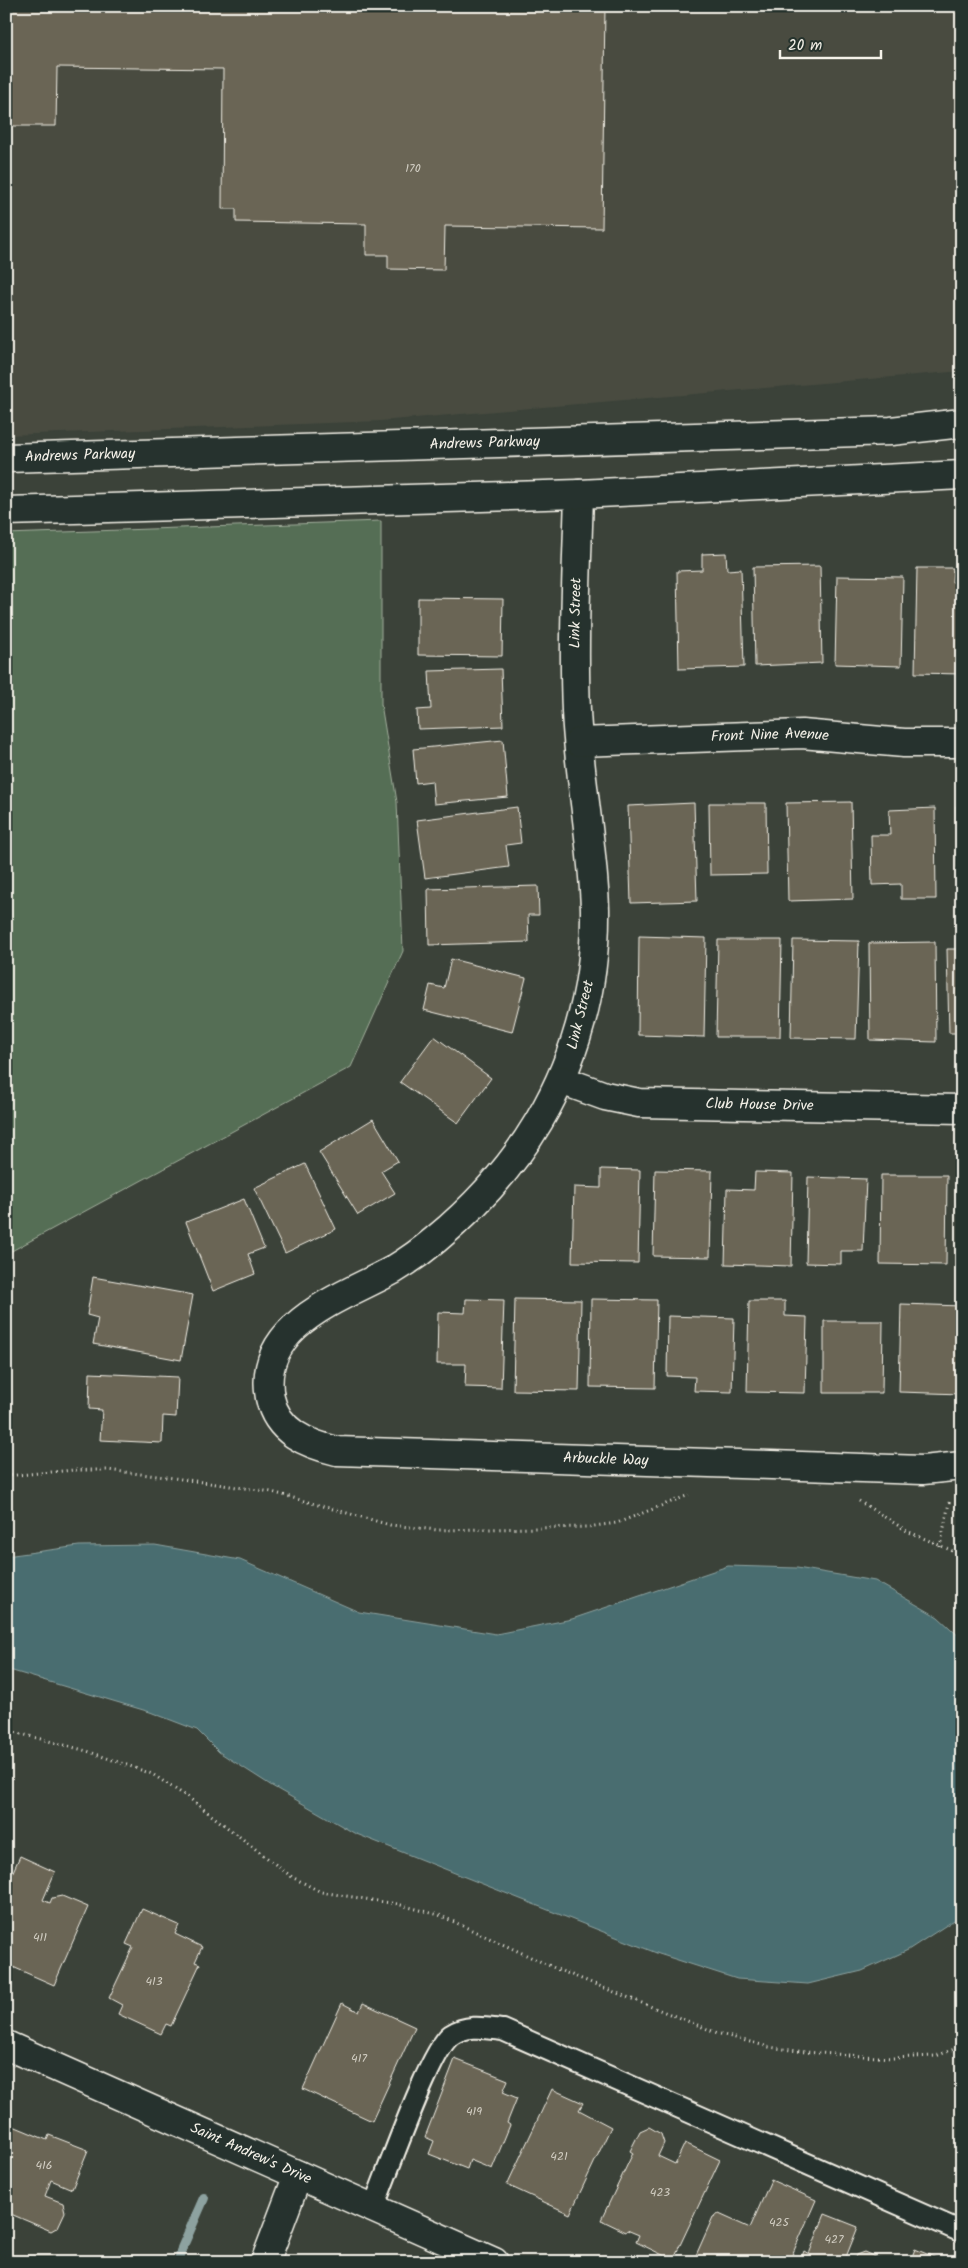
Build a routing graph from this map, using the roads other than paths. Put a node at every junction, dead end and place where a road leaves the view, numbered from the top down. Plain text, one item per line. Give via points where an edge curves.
1 (962, 423) edge
2 (6, 458) edge
3 (962, 475) edge
4 (579, 494) junction
5 (6, 511) edge
6 (579, 742) junction
7 (962, 743) edge
8 (561, 1080) junction
9 (962, 1109) edge
10 (271, 1403) joint
11 (957, 1477) edge
12 (6, 2046) edge
13 (298, 2175) junction
14 (373, 2208) junction
15 (962, 2232) edge
16 (265, 2262) edge
17 (494, 2262) edge

1 - 2 street, Andrews Parkway via 891,431
3 - 4 street
4 - 5 street
4 - 6 street, Link Street via 575,666
6 - 7 street, Front Nine Avenue via 802,734 904,743
6 - 8 street, Link Street via 593,878 594,941 587,999
8 - 9 street, Club House Drive via 586,1090 639,1103
8 - 10 street, Link Street via 520,1150 462,1216 395,1269 331,1302 296,1325 272,1357 268,1373
10 - 11 street, Arbuckle Way via 284,1426 297,1437 337,1452 922,1470
12 - 13 street, Saint Andrew's Drive
13 - 14 street, Saint Andrew's Drive
13 - 16 street
14 - 15 lane via 434,2058 451,2035 474,2027 503,2030
14 - 17 street, Saint Andrew's Drive

